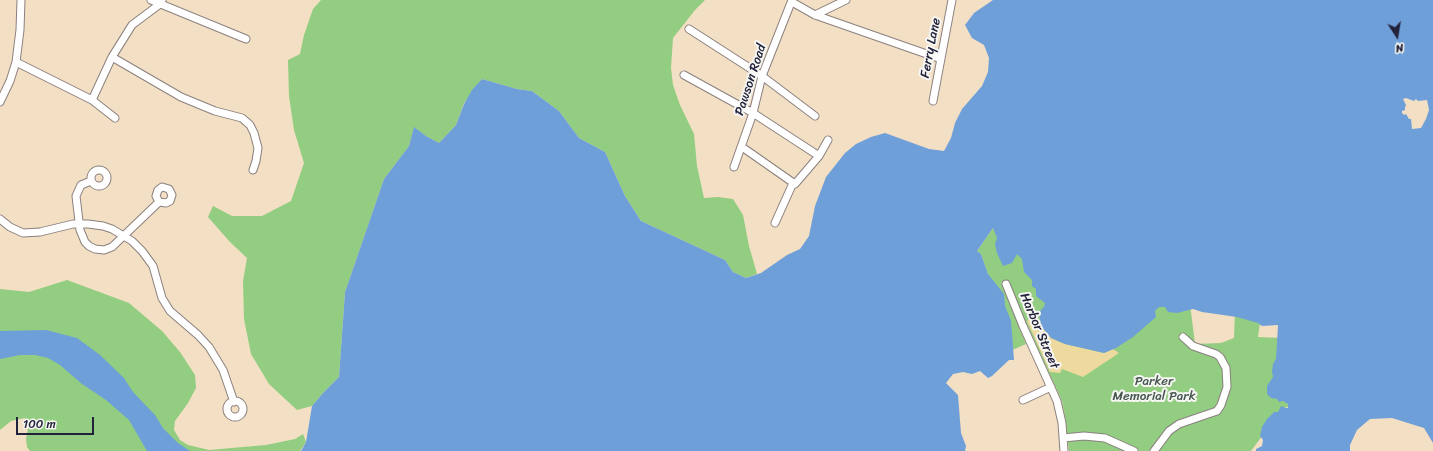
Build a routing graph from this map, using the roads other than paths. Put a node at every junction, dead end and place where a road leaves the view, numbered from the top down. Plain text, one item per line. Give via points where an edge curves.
1 (21, 0) edge
2 (152, 0) edge
3 (846, 0) edge
4 (952, 0) edge
5 (792, 1) edge
6 (161, 2) edge
7 (815, 15) junction
8 (689, 29) dead end
9 (246, 39) dead end
10 (112, 57) junction
11 (941, 58) junction
12 (16, 62) junction
13 (684, 75) dead end
14 (762, 76) junction
15 (92, 100) junction
16 (933, 101) dead end
17 (0, 102) edge
18 (753, 114) junction
19 (815, 116) dead end
20 (115, 118) dead end
21 (828, 140) dead end
22 (742, 147) junction
23 (819, 156) junction
24 (734, 167) dead end
25 (253, 170) dead end
26 (91, 181) dead end
27 (793, 183) junction
28 (159, 202) dead end
29 (0, 219) edge
30 (775, 223) dead end
31 (79, 224) junction
32 (124, 236) junction
33 (1006, 284) dead end
34 (1183, 337) dead end
35 (1051, 387) junction
36 (1023, 400) dead end
37 (234, 402) dead end
38 (1063, 438) junction
39 (1064, 451) edge
40 (1134, 451) edge
41 (1154, 451) edge

1 - 12 street
2 - 6 street
3 - 7 street
4 - 11 street, Ferry Lane
5 - 7 street
5 - 14 street, Pawson Road
6 - 9 street
6 - 10 street via 132,25
7 - 11 street
8 - 14 street
10 - 15 street
10 - 25 street via 181,97 215,111 242,118 250,125 258,148
11 - 16 street, Ferry Lane
12 - 15 street
12 - 17 street
13 - 18 street
14 - 18 street, Pawson Road
14 - 19 street
15 - 20 street
18 - 22 street, Pawson Road
18 - 23 street
21 - 23 street
22 - 24 street, Pawson Road
22 - 27 street
23 - 27 street via 795,184
26 - 31 street via 81,185 76,196
27 - 30 street
28 - 32 street
29 - 31 street via 16,231 28,233
31 - 32 street via 103,226
31 - 32 street via 85,242 95,249 104,250 112,247
32 - 37 street via 142,251 153,266 162,298 170,311 209,347 223,370
33 - 35 street, Harbor Street
34 - 41 street via 1193,346 1220,357 1226,368 1227,388 1217,411 1180,424 1169,431
35 - 36 street, Harbor Street
35 - 38 street, Harbor Street via 1060,410
38 - 39 street, Harbor Street
38 - 40 street via 1105,438

